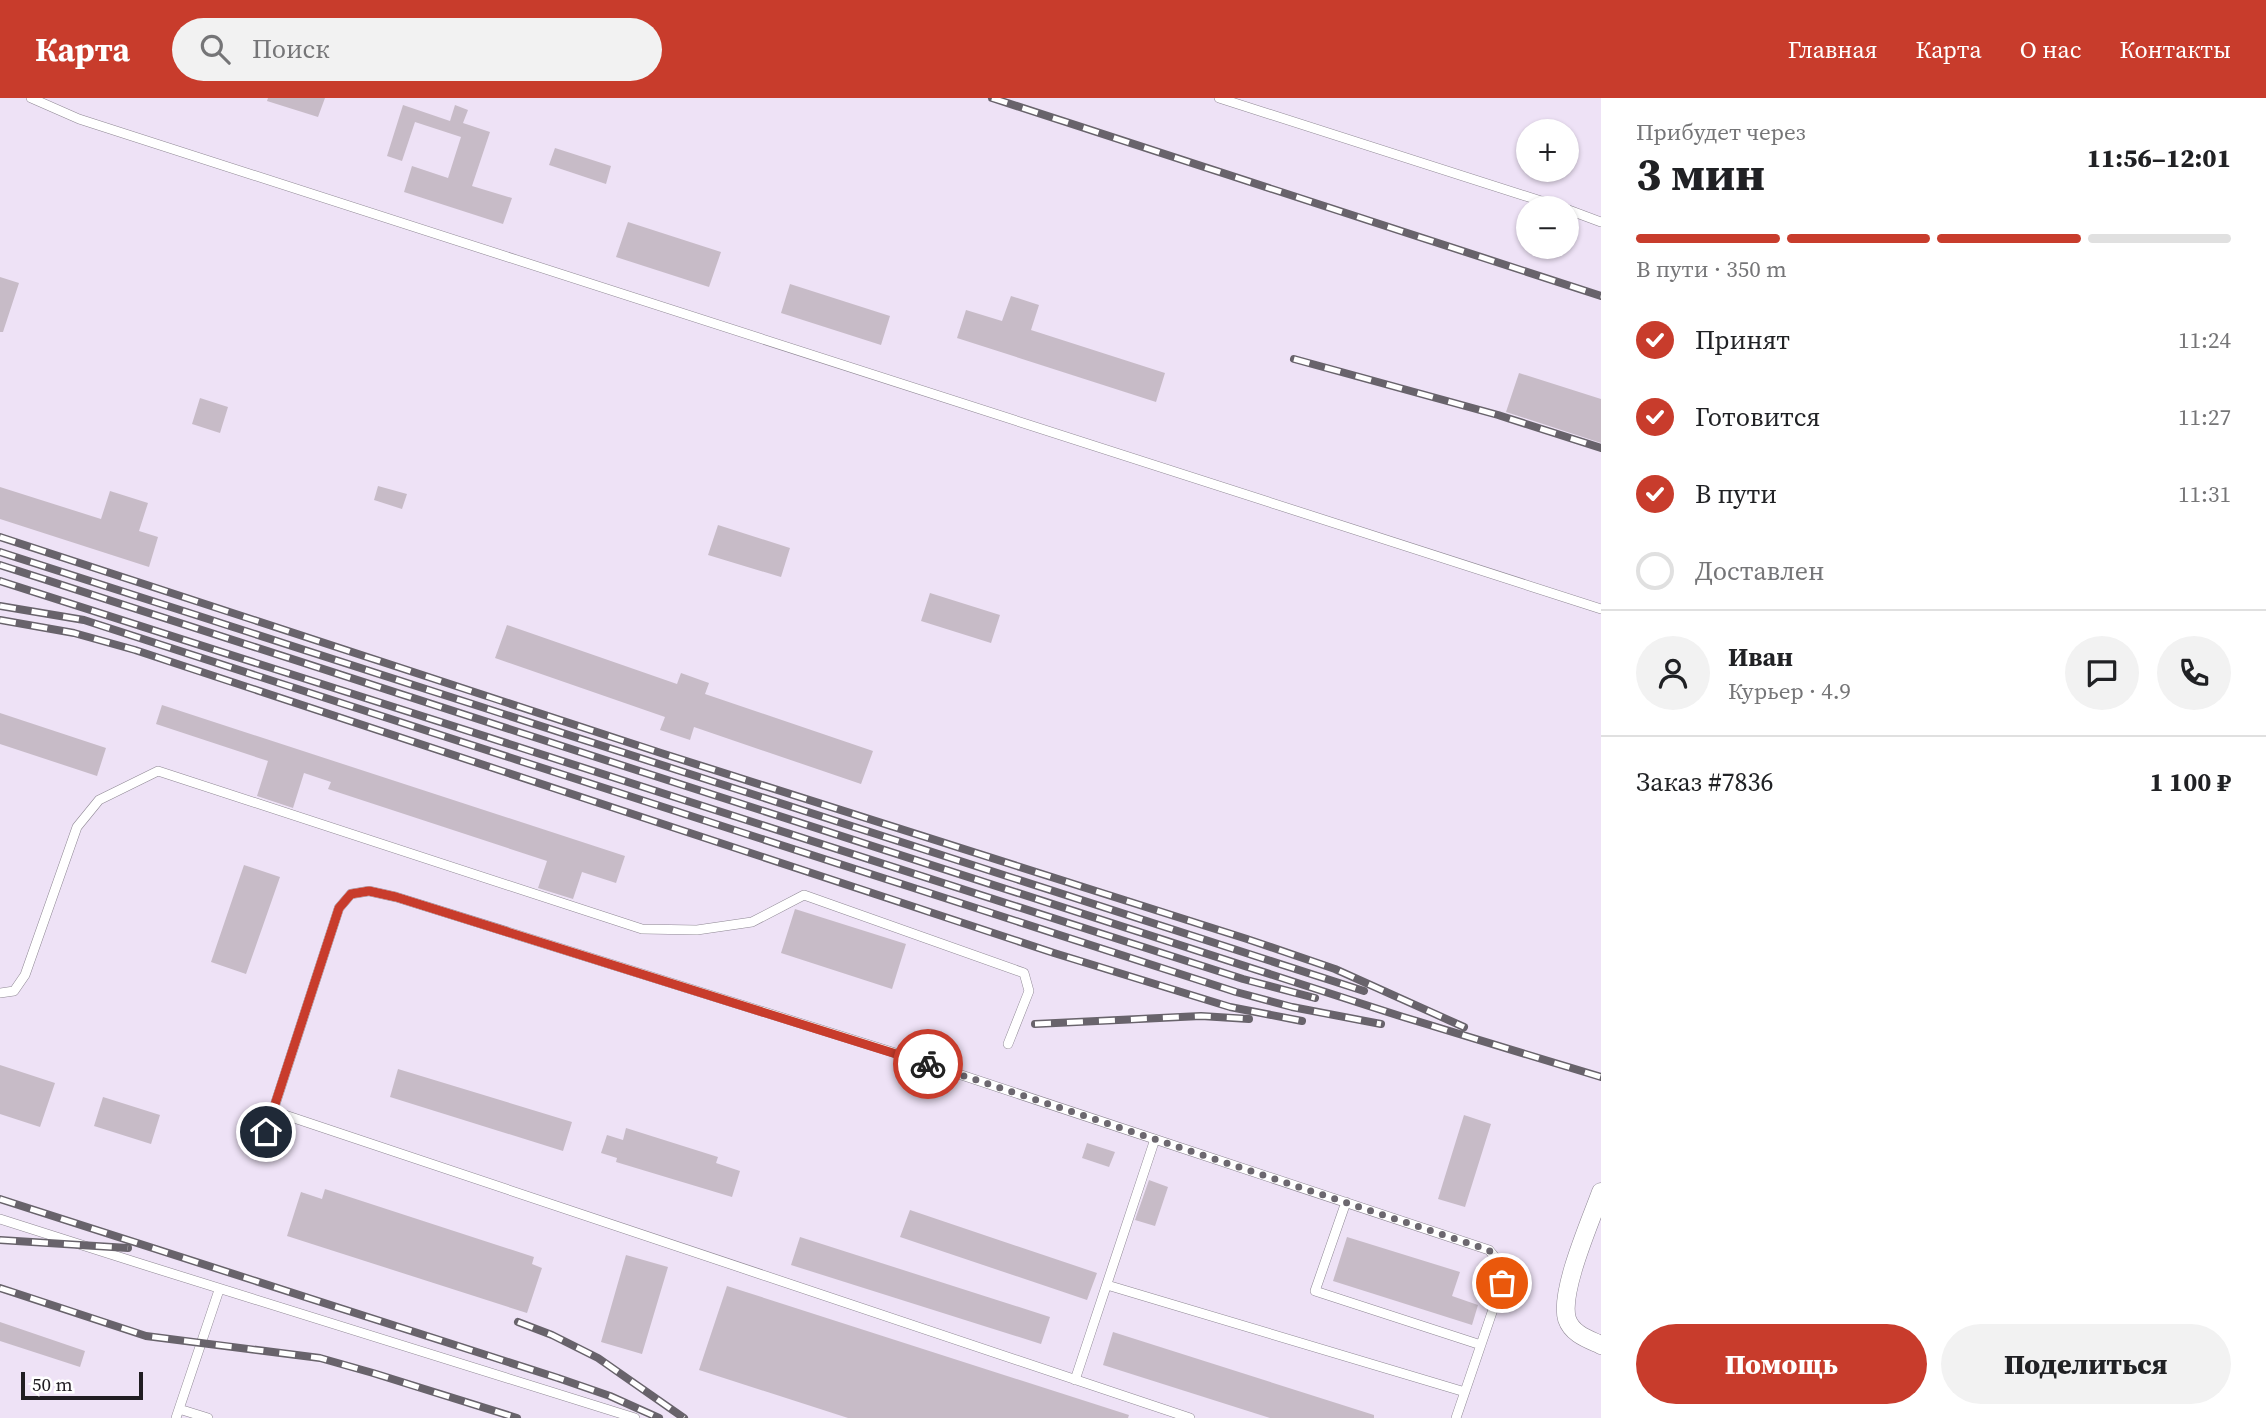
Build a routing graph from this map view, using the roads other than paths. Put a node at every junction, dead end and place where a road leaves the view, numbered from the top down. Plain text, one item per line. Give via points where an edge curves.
1 (31, 98) edge
2 (1219, 98) edge
3 (1524, 196) edge
4 (1579, 214) edge
5 (1601, 222) edge
6 (1601, 609) edge
7 (0, 993) edge
8 (1008, 1044) dead end
9 (273, 1111) junction
10 (1155, 1139) junction
11 (259, 1154) dead end
12 (1601, 1192) edge
13 (1346, 1202) junction
14 (0, 1219) edge
15 (1107, 1284) junction
16 (219, 1290) junction
17 (1481, 1345) junction
18 (1601, 1345) edge
19 (1075, 1380) junction
20 (1465, 1391) junction
21 (178, 1413) edge
22 (208, 1418) edge
23 (635, 1418) edge
24 (1190, 1418) edge
25 (1457, 1418) edge

1 - 6 lane via 79,119
2 - 3 lane
4 - 5 lane
7 - 8 lane via 14,991 25,975 77,827 99,800 158,771 642,929 697,930 752,922 804,895 1024,973 1029,991
9 - 10 lane via 339,908 351,894 369,891 863,1043
9 - 11 lane
9 - 19 lane
10 - 13 lane
10 - 15 lane
12 - 18 street via 1566,1292 1567,1320 1579,1336
13 - 17 lane via 1489,1250 1499,1262 1502,1283
13 - 17 lane via 1315,1291
14 - 16 lane
15 - 19 lane
15 - 20 lane
16 - 21 lane
16 - 23 lane
17 - 20 lane
19 - 24 lane
20 - 25 lane
21 - 22 lane

